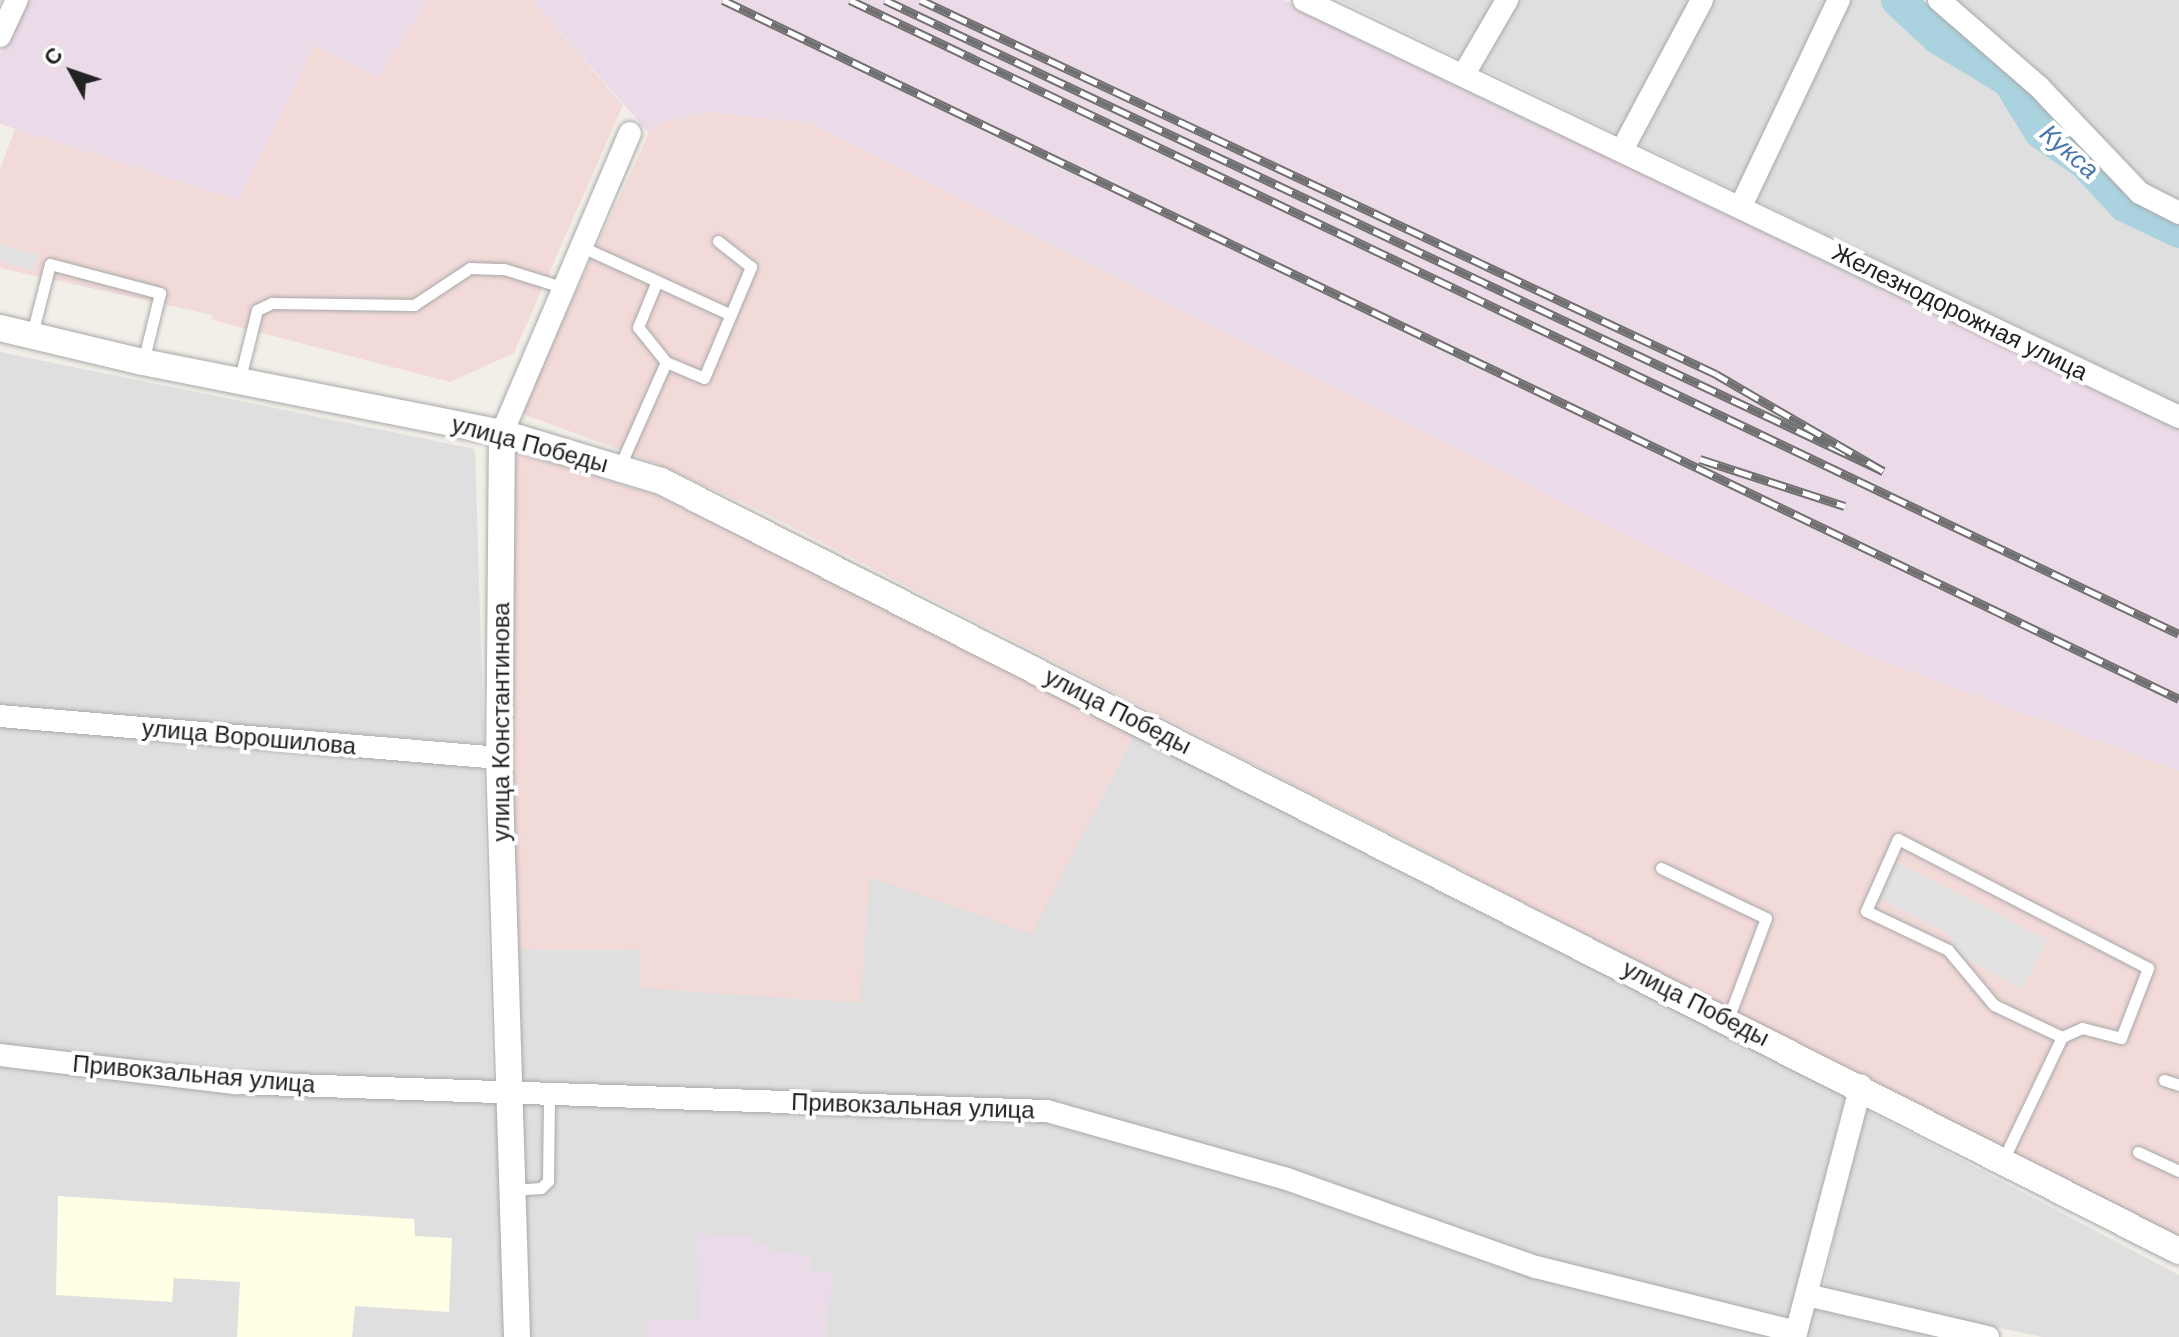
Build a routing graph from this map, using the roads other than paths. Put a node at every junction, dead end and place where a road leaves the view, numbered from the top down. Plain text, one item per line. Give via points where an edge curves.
1 (17, 0) edge
2 (1304, 0) edge
3 (1507, 0) edge
4 (1702, 0) edge
5 (1839, 0) edge
6 (1939, 0) edge
7 (0, 36) edge
8 (1464, 74) junction
9 (630, 133) dead end
10 (1622, 150) junction
11 (1741, 206) junction
12 (2179, 213) edge
13 (718, 241) dead end
14 (582, 247) junction
15 (657, 281) junction
16 (565, 288) junction
17 (731, 315) junction
18 (0, 328) edge
19 (32, 334) junction
20 (143, 362) junction
21 (666, 362) junction
22 (240, 378) junction
23 (2179, 417) edge
24 (502, 433) junction
25 (619, 468) junction
26 (0, 716) edge
27 (499, 758) junction
28 (1661, 868) dead end
29 (1728, 1019) junction
30 (2062, 1037) junction
31 (0, 1055) edge
32 (2164, 1080) dead end
33 (2179, 1085) edge
34 (1861, 1086) junction
35 (507, 1092) junction
36 (549, 1094) junction
37 (2138, 1152) dead end
38 (2003, 1160) junction
39 (2179, 1171) edge
40 (511, 1190) junction
41 (2179, 1251) edge
42 (1807, 1295) junction
43 (1796, 1334) edge
44 (517, 1337) edge
45 (1988, 1337) edge

1 - 7 street
2 - 8 street, Железнодорожная улица
3 - 8 street
4 - 10 street
5 - 11 street
6 - 12 street via 2039,87 2140,193
8 - 10 street, Железнодорожная улица
9 - 14 street, улица Константинова
10 - 11 street, Железнодорожная улица
11 - 23 street, Железнодорожная улица
13 - 17 lane via 751,267
14 - 15 lane
14 - 16 street, улица Константинова
15 - 17 lane
15 - 21 lane via 638,327
16 - 22 lane via 504,269 470,268 414,305 272,303 257,310
16 - 24 street, улица Константинова
17 - 21 lane via 704,378
18 - 19 street, улица Победы
19 - 20 street, улица Победы
19 - 20 lane via 50,264 160,293
20 - 22 street, улица Победы
21 - 25 lane
22 - 24 street, улица Победы
24 - 25 street, улица Победы
24 - 27 street, улица Константинова
25 - 29 street, улица Победы via 661,481
26 - 27 street, улица Ворошилова
27 - 35 street, улица Константинова
28 - 29 lane via 1766,918
29 - 34 street, улица Победы
30 - 30 lane via 1994,1005 1948,950 1866,911 1898,839 2148,968 2121,1038 2082,1028
30 - 38 lane
31 - 35 street, Привокзальная улица via 236,1083
32 - 33 lane
34 - 38 street, улица Победы
34 - 42 street
35 - 36 street, Привокзальная улица
35 - 40 street, улица Константинова
36 - 40 lane via 548,1181 541,1188
36 - 43 street, Привокзальная улица via 1047,1111 1287,1179 1536,1267
37 - 39 lane
38 - 41 street, улица Победы
40 - 44 street, улица Константинова
42 - 43 street
42 - 45 street

